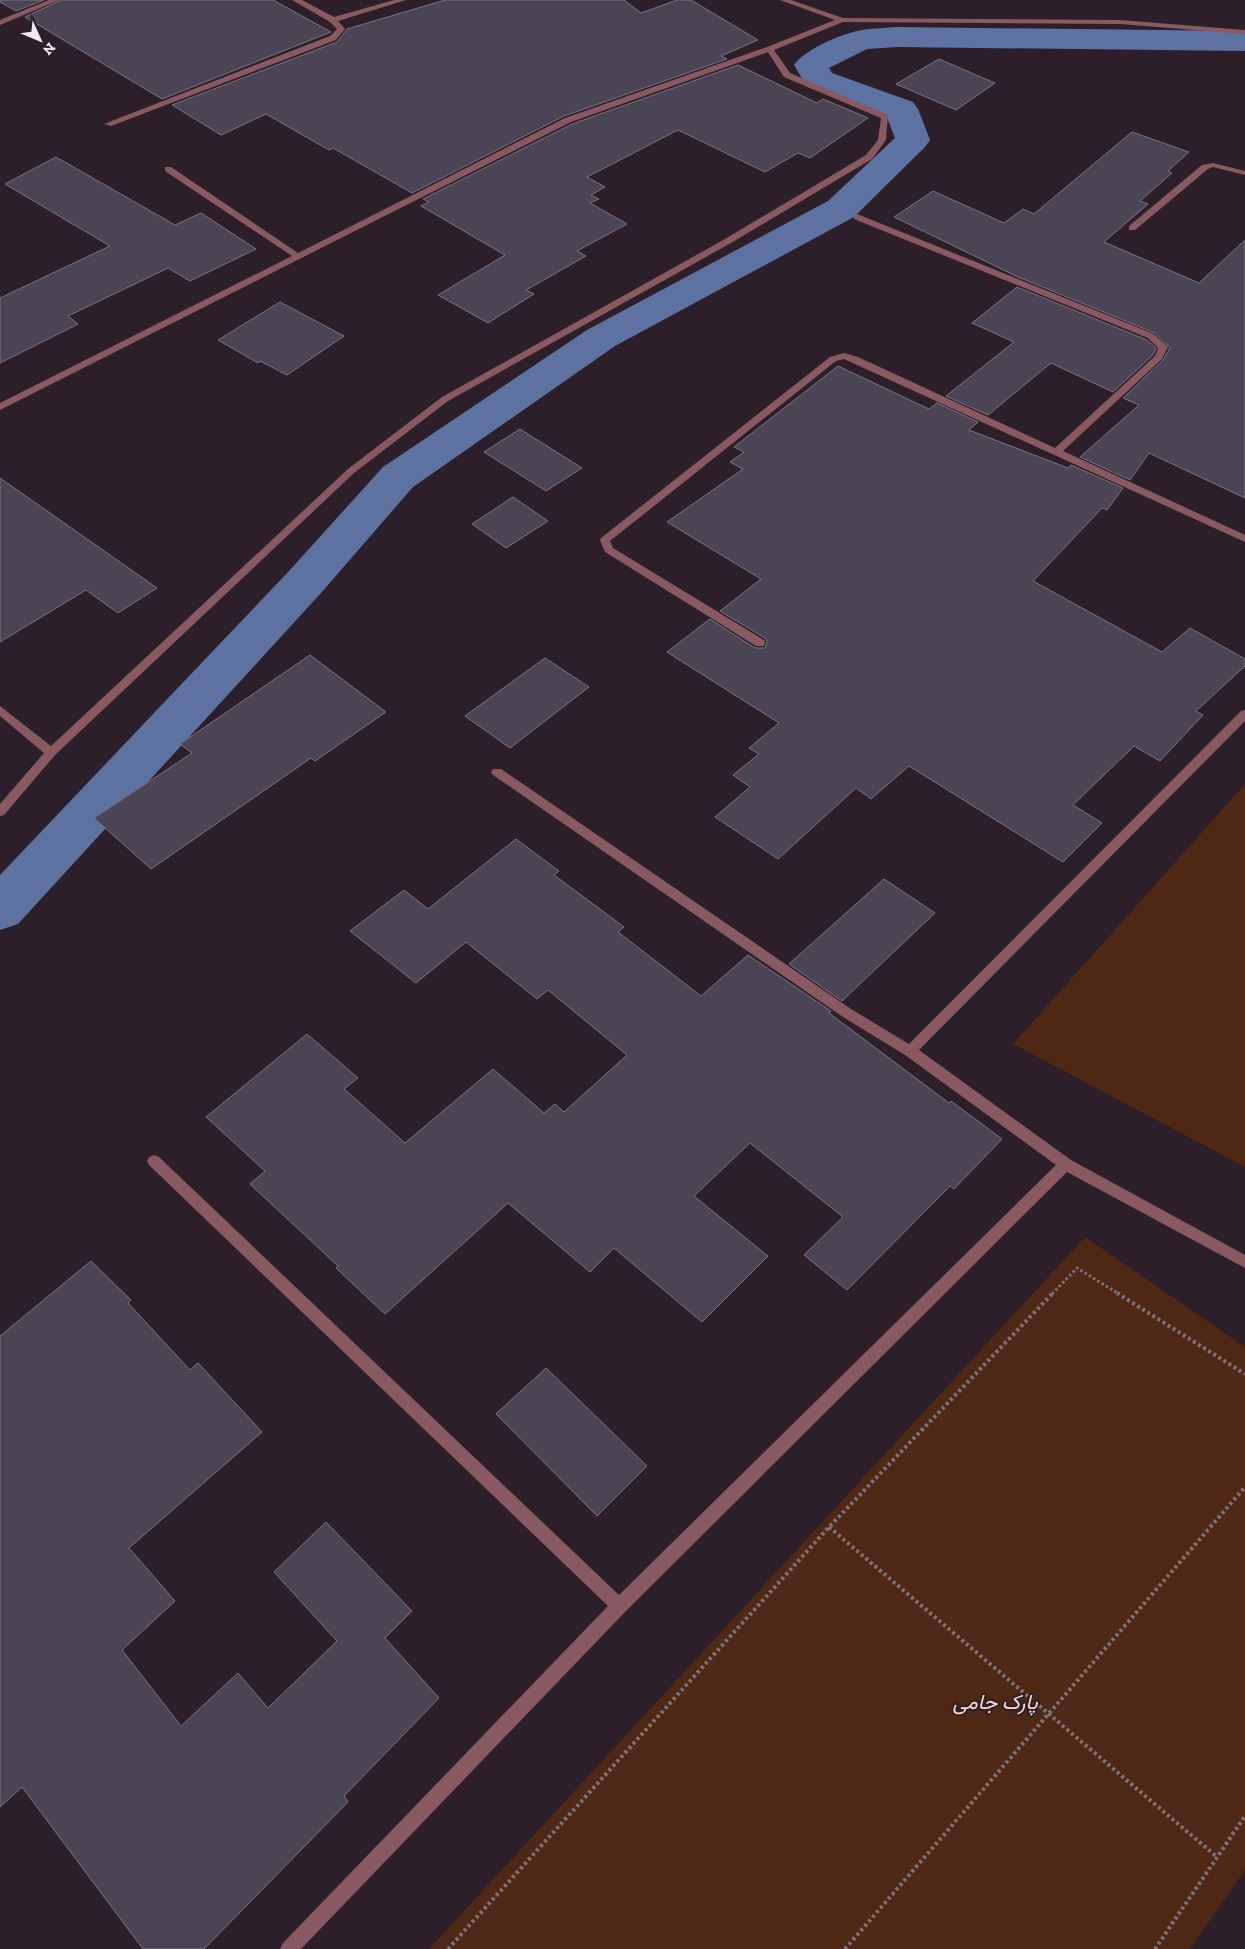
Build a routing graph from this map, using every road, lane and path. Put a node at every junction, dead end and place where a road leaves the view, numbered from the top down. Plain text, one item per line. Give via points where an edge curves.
1 (55, 0) edge
2 (296, 0) edge
3 (402, 0) edge
4 (784, 0) edge
5 (333, 20) junction
6 (842, 20) junction
7 (0, 23) edge
8 (1245, 32) edge
9 (770, 49) junction
10 (108, 124) dead end
11 (168, 169) dead end
12 (1245, 173) edge
13 (857, 217) dead end
14 (1132, 228) dead end
15 (297, 256) junction
16 (0, 407) edge
17 (1055, 453) junction
18 (1245, 539) edge
19 (760, 643) dead end
20 (0, 710) edge
21 (1245, 714) edge
22 (51, 752) junction
23 (497, 772) dead end
24 (0, 812) edge
25 (910, 1051) junction
26 (154, 1161) dead end
27 (1066, 1164) junction
28 (1245, 1262) edge
29 (1245, 1374) edge
30 (1245, 1487) edge
31 (829, 1527) junction
32 (619, 1606) junction
33 (1050, 1713) junction
34 (1245, 1816) edge
35 (1217, 1857) junction
36 (289, 1949) edge
37 (448, 1949) edge
38 (845, 1949) edge
39 (1155, 1949) edge

1 - 7 street
2 - 5 street
3 - 5 street
4 - 6 street
5 - 10 street via 341,29 333,38
6 - 8 street via 1120,22
6 - 9 street
9 - 15 street via 568,120
9 - 22 street via 787,76 885,117 882,140 869,157 728,241 445,399 351,471
11 - 15 street
12 - 14 street via 1213,165 1205,167
13 - 17 street via 1151,336 1163,347 1159,357
15 - 16 street
17 - 18 street
17 - 19 street via 855,359 844,356 833,359 606,540 609,550
20 - 22 street
21 - 25 street
22 - 24 street
23 - 25 street via 848,1013
25 - 27 street
26 - 32 street
27 - 28 street
27 - 32 street
29 - 31 path via 1077,1268
30 - 33 path
31 - 33 path
31 - 37 path
32 - 36 street
33 - 35 path
33 - 38 path
34 - 35 path
35 - 39 path

